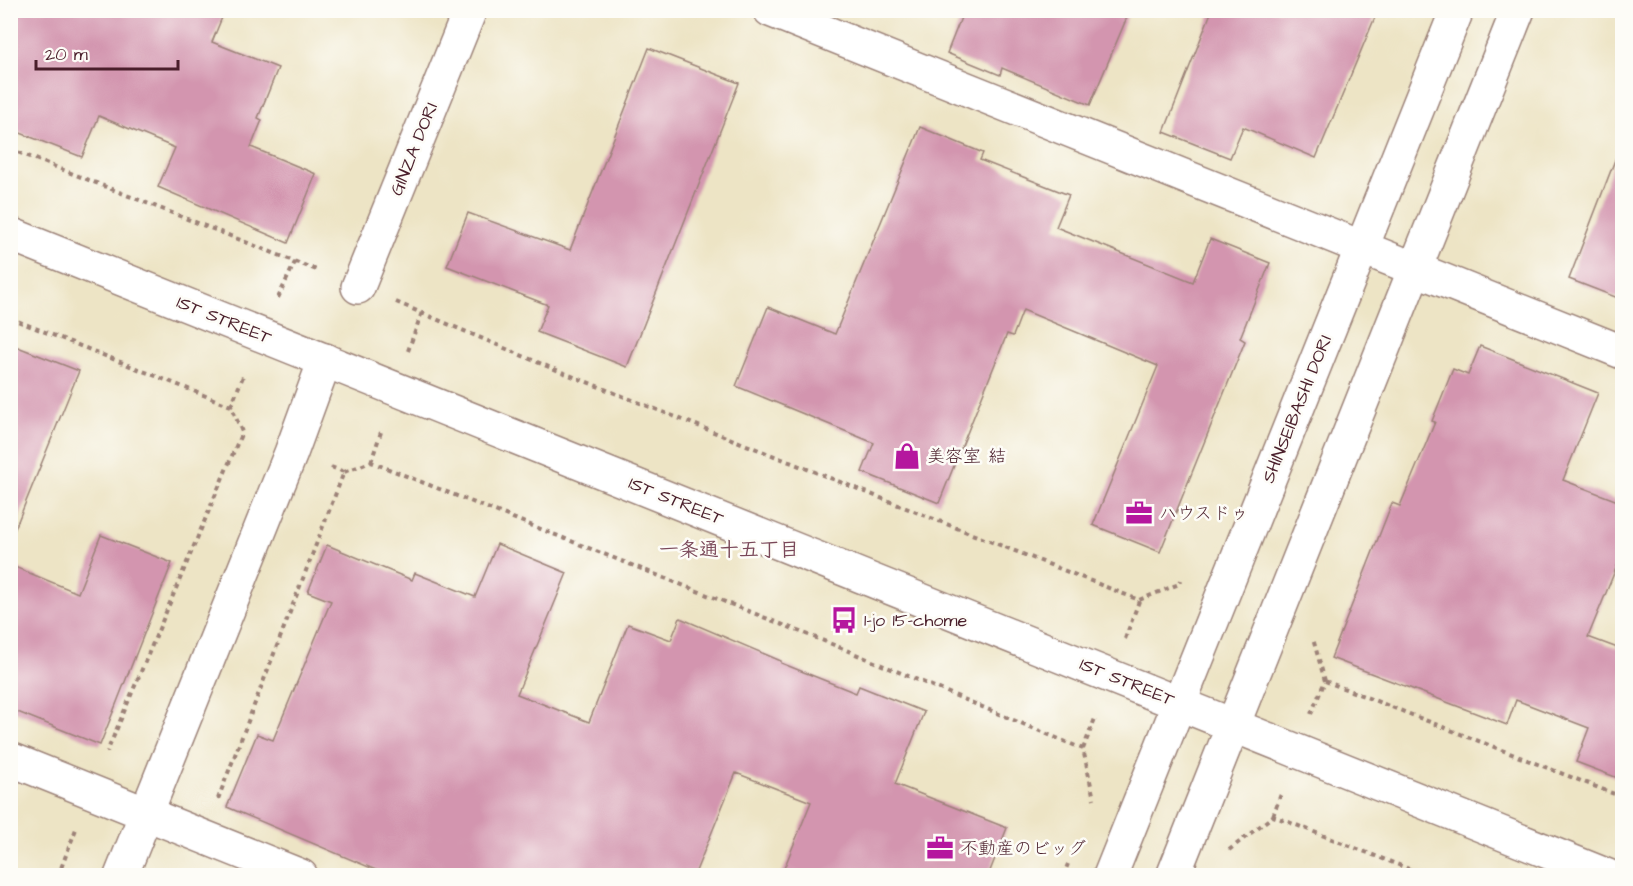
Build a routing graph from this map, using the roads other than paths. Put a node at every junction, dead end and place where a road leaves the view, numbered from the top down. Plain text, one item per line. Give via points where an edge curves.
1 (470, 10) edge
2 (770, 10) edge
3 (1457, 10) edge
4 (1518, 10) edge
5 (10, 234) edge
6 (1361, 247) junction
7 (1415, 269) junction
8 (358, 287) road end
9 (1623, 352) edge
10 (325, 360) junction
11 (1179, 704) junction
12 (1233, 725) junction
13 (10, 759) edge
14 (145, 813) junction
15 (121, 876) edge
16 (301, 876) edge
17 (1110, 876) edge
18 (1173, 876) edge
19 (1608, 876) edge

1 - 8 street, GINZA DORI
2 - 6 street
3 - 6 street, SHINSEIBASHI DORI
4 - 7 street
5 - 10 street, 1ST STREET
6 - 7 street
6 - 11 street, SHINSEIBASHI DORI
7 - 9 street
7 - 12 street
10 - 11 street, 1ST STREET
10 - 14 street
11 - 12 street, 1ST STREET
11 - 17 street, SHINSEIBASHI DORI
12 - 18 street
12 - 19 street, 1ST STREET
13 - 14 street
14 - 15 street
14 - 16 street

